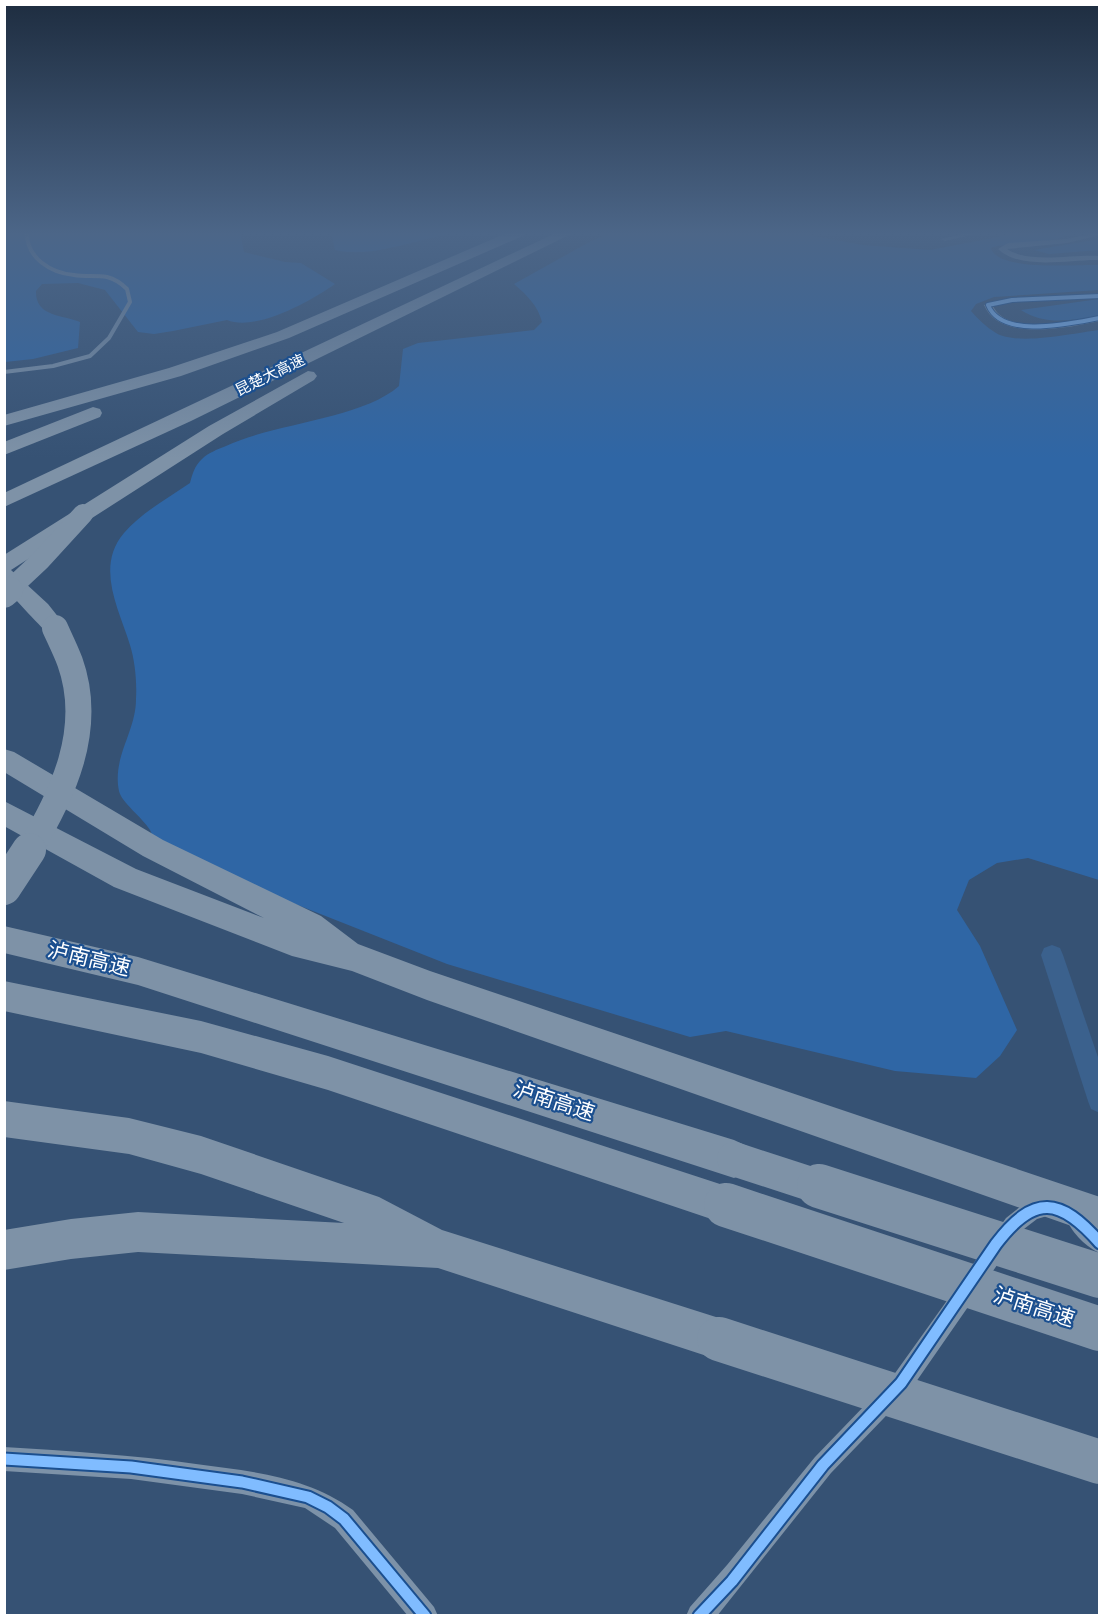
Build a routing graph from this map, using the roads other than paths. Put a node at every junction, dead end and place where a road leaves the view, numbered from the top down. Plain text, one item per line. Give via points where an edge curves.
1 (128, 308) edge
2 (347, 308) edge
3 (381, 308) edge
4 (412, 308) edge
5 (989, 308) edge
6 (409, 309) junction
7 (1100, 318) edge
8 (284, 335) junction
9 (4, 372) edge
10 (4, 421) edge
11 (4, 449) edge
12 (4, 482) edge
13 (4, 501) edge
14 (83, 514) junction
15 (4, 565) edge
16 (4, 575) edge
17 (4, 595) edge
18 (4, 759) edge
19 (4, 812) edge
20 (4, 888) edge
21 (4, 939) edge
22 (354, 957) junction
23 (4, 996) edge
24 (4, 1119) edge
25 (1100, 1217) edge
26 (1100, 1243) edge
27 (438, 1248) junction
28 (4, 1250) edge
29 (1100, 1276) edge
30 (1100, 1329) edge
31 (4, 1459) edge
32 (1100, 1462) edge
33 (425, 1616) edge
34 (699, 1616) edge

1 - 9 lane via 96,353 60,365
2 - 8 highway
3 - 12 highway, 昆楚大高速
4 - 6 highway, 昆楚大高速
5 - 7 street via 994,315 1036,329
6 - 13 highway, 昆楚大高速
6 - 14 highway via 398,323
8 - 10 highway via 155,378
8 - 11 highway
14 - 15 highway, bridge
14 - 17 highway, bridge
16 - 20 highway, bridge via 40,609 67,649 78,686 80,718 76,748 60,792 27,855
18 - 22 highway via 153,848 310,925
19 - 22 highway via 125,878 303,946
21 - 29 highway, 泸南高速, bridge via 149,974
22 - 25 highway
23 - 30 highway, 泸南高速, bridge via 201,1037 328,1073
24 - 27 highway via 129,1136 201,1155 379,1216
26 - 34 street via 1076,1219 1054,1208 1042,1206 1024,1213 992,1251 901,1384 823,1465
27 - 28 highway via 138,1232
27 - 32 highway, bridge
31 - 33 street via 131,1467 242,1482 308,1497 344,1519

